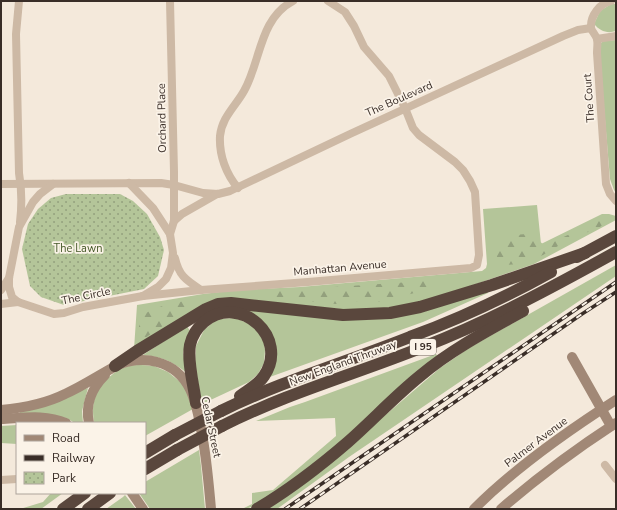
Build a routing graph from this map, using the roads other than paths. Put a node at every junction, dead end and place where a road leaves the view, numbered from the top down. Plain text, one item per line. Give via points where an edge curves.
1 (19, 1) edge
2 (170, 1) edge
3 (293, 1) edge
4 (328, 1) edge
5 (611, 1) edge
6 (591, 28) junction
7 (616, 36) edge
8 (597, 39) junction
9 (405, 108) junction
10 (129, 183) junction
11 (1, 184) edge
12 (21, 184) junction
13 (53, 184) junction
14 (174, 185) junction
15 (238, 188) junction
16 (218, 194) junction
17 (616, 201) edge
18 (174, 221) junction
19 (19, 227) junction
20 (170, 234) junction
21 (616, 236) edge
22 (616, 252) edge
23 (173, 253) junction
24 (585, 253) junction
25 (585, 269) junction
26 (9, 278) junction
27 (1, 290) edge
28 (201, 290) junction
29 (143, 296) junction
30 (18, 302) junction
31 (1, 304) edge
32 (572, 357) dead end
33 (114, 367) junction
34 (616, 400) edge
35 (196, 403) junction
36 (601, 409) junction
37 (1, 410) edge
38 (221, 411) junction
39 (1, 419) edge
40 (63, 422) edge
41 (89, 422) edge
42 (613, 424) edge
43 (146, 452) edge
44 (605, 464) dead end
45 (146, 468) edge
46 (16, 479) edge
47 (616, 479) edge
48 (1, 480) edge
49 (84, 494) edge
50 (133, 494) edge
51 (111, 495) edge
52 (63, 509) edge
53 (88, 509) edge
54 (98, 509) edge
55 (143, 509) edge
56 (211, 509) edge
57 (257, 509) edge
58 (474, 509) edge
59 (501, 509) edge

1 - 12 street via 16,34
2 - 14 street, Orchard Place
3 - 15 street via 274,18 264,33 244,90 223,123 220,135 222,155 230,178
4 - 9 street via 344,12 364,47 394,83
5 - 6 street via 599,6
6 - 8 street, The Court
6 - 9 street, The Boulevard via 563,36
7 - 8 street
8 - 17 street, The Court via 606,184
9 - 15 street, The Boulevard
9 - 28 street, Manhattan Avenue via 413,128 463,170 475,192 478,262 474,267
10 - 13 street, The Boulevard
10 - 14 street, The Boulevard
10 - 20 street, The Circle via 145,198
11 - 12 street, The Boulevard
12 - 13 street, The Boulevard
12 - 19 street via 22,208
13 - 19 street via 33,202
14 - 16 street, The Boulevard via 203,193
14 - 18 street, Orchard Place
15 - 16 street, The Boulevard
16 - 18 street, The Boulevard
18 - 20 street, Orchard Place
19 - 26 street
20 - 23 street, The Circle
21 - 24 highway, New England Thruway / I 95
22 - 25 highway, New England Thruway / I 95
23 - 28 street, The Circle via 177,268 184,278
23 - 29 street, The Circle via 172,268 166,279
24 - 33 highway via 492,286 390,313 343,315 218,304
24 - 38 highway, New England Thruway / I 95 via 521,288 454,319 296,378
25 - 45 highway, New England Thruway / I 95, bridge via 510,309 452,335 252,411
25 - 57 highway via 547,297 434,365 326,460
26 - 27 street
26 - 30 street via 12,297
28 - 29 street, The Circle
29 - 30 street, The Circle via 54,314
30 - 31 street
32 - 36 main road
33 - 35 main road, Cedar Street via 141,360 165,365 183,379
33 - 37 main road, Cedar Street via 54,400
33 - 41 main road via 101,378 94,390 88,408
34 - 36 main road, Palmer Avenue
35 - 38 highway via 190,353 194,334 206,321 215,316 231,312 244,315 256,322 264,332 270,346 270,361 261,380
35 - 56 main road, Cedar Street via 208,470
36 - 42 main road
36 - 58 main road, Palmer Avenue via 514,473
38 - 43 highway, New England Thruway / I 95, bridge
39 - 40 main road via 44,417
42 - 59 main road
44 - 47 street
46 - 48 street
49 - 52 highway
50 - 55 main road
51 - 53 highway
51 - 54 highway

